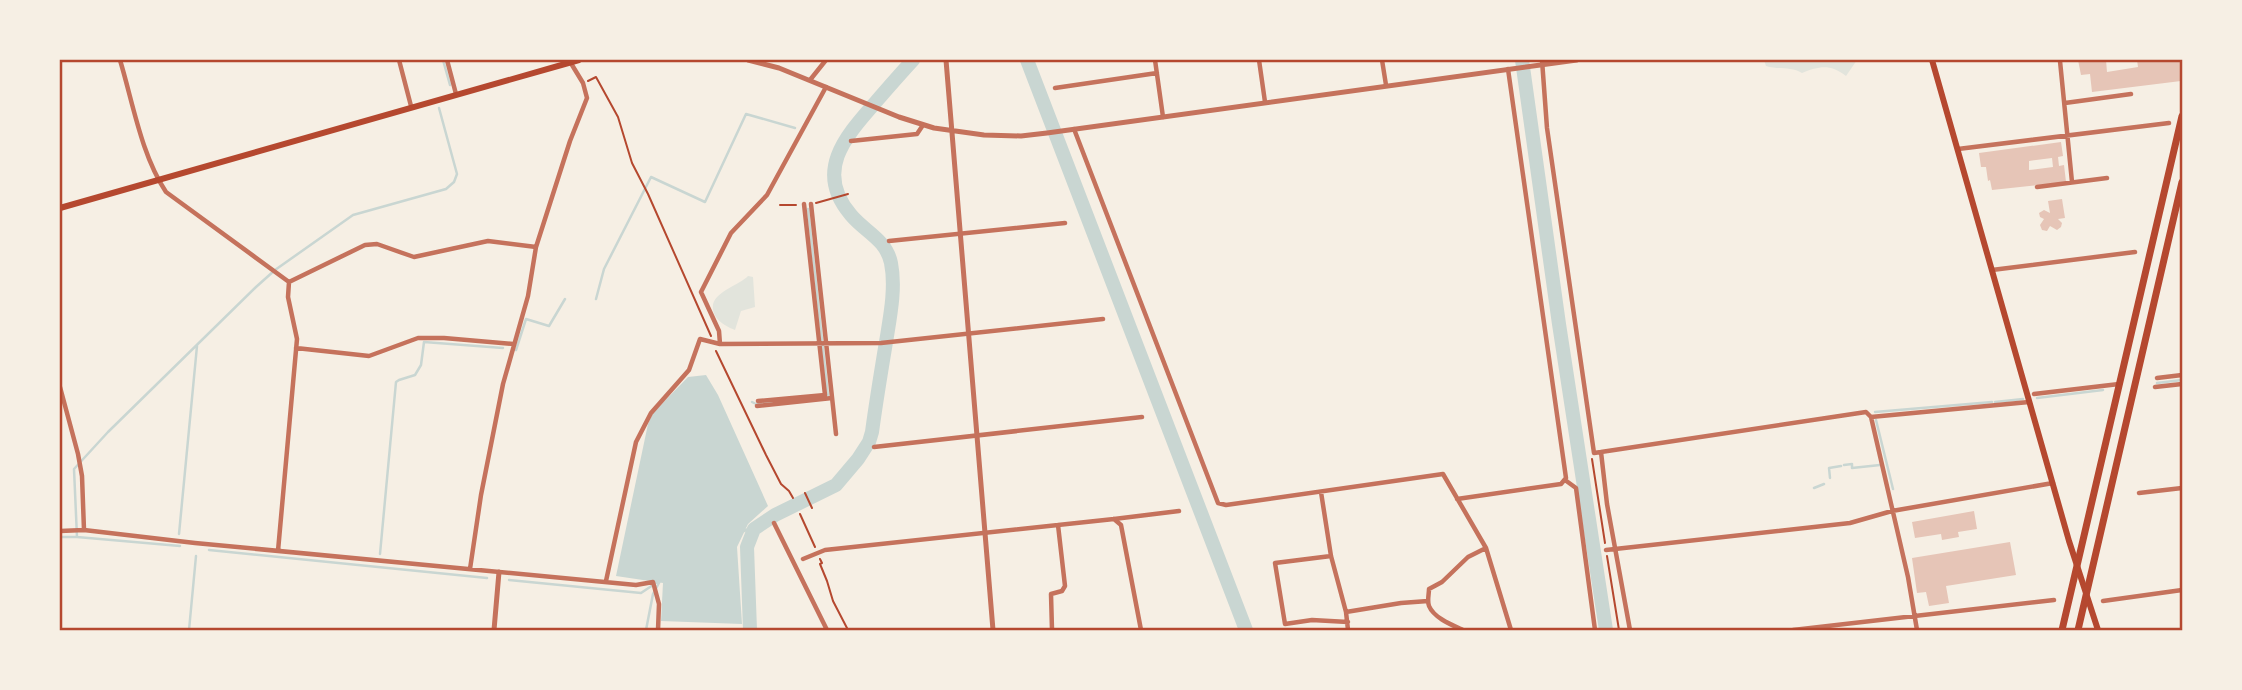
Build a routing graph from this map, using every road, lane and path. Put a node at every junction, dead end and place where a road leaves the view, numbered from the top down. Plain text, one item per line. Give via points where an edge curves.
1 (120, 60) edge
2 (399, 60) edge
3 (447, 60) edge
4 (579, 60) edge
5 (748, 60) edge
6 (826, 60) edge
7 (946, 60) edge
8 (1155, 60) edge
9 (1259, 60) edge
10 (1382, 60) edge
11 (1577, 60) edge
12 (1932, 60) edge
13 (569, 61) edge
14 (2060, 61) edge
15 (1541, 62) edge
16 (1509, 68) junction
17 (1157, 73) junction
18 (810, 80) junction
19 (583, 83) junction
20 (1386, 85) junction
21 (825, 87) junction
22 (1055, 89) dead end
23 (456, 94) junction
24 (2131, 94) dead end
25 (1265, 102) junction
26 (2065, 103) junction
27 (411, 106) junction
28 (2182, 116) edge
29 (1163, 117) junction
30 (2169, 122) dead end
31 (923, 125) junction
32 (1074, 129) junction
33 (952, 131) junction
34 (2067, 135) junction
35 (851, 141) dead end
36 (1958, 149) junction
37 (2107, 178) dead end
38 (157, 179) junction
39 (2072, 182) junction
40 (2182, 182) edge
41 (2036, 187) dead end
42 (647, 192) dead end
43 (847, 194) dead end
44 (835, 199) dead end
45 (804, 204) dead end
46 (811, 204) dead end
47 (60, 208) edge
48 (1065, 223) dead end
49 (960, 234) junction
50 (889, 241) dead end
51 (536, 247) junction
52 (2135, 253) dead end
53 (1992, 270) junction
54 (289, 282) junction
55 (1103, 319) dead end
56 (969, 334) junction
57 (513, 344) junction
58 (720, 344) junction
59 (823, 344) junction
60 (296, 348) junction
61 (2182, 375) edge
62 (2157, 378) dead end
63 (2119, 384) junction
64 (2182, 384) edge
65 (60, 387) edge
66 (2155, 387) dead end
67 (2034, 394) dead end
68 (832, 398) junction
69 (2030, 402) junction
70 (1142, 417) dead end
71 (1871, 417) junction
72 (836, 434) dead end
73 (977, 436) junction
74 (874, 447) dead end
75 (1598, 452) junction
76 (1565, 480) junction
77 (2053, 483) junction
78 (2182, 488) edge
79 (1321, 492) junction
80 (805, 493) dead end
81 (2139, 493) dead end
82 (1457, 499) junction
83 (812, 508) dead end
84 (1179, 511) dead end
85 (1892, 511) junction
86 (800, 514) dead end
87 (1114, 519) junction
88 (774, 523) dead end
89 (1058, 525) junction
90 (83, 530) junction
91 (60, 531) edge
92 (985, 532) junction
93 (1486, 548) junction
94 (1616, 548) junction
95 (1606, 550) junction
96 (278, 551) junction
97 (817, 553) junction
98 (1331, 556) junction
99 (803, 559) dead end
100 (2077, 565) junction
101 (470, 569) junction
102 (499, 572) junction
103 (606, 581) junction
104 (2182, 590) edge
105 (2086, 594) junction
106 (2054, 600) dead end
107 (1427, 601) junction
108 (2103, 601) dead end
109 (1346, 612) junction
110 (1915, 616) junction
111 (1348, 622) junction
112 (494, 631) edge
113 (658, 631) edge
114 (827, 631) edge
115 (848, 631) edge
116 (993, 631) edge
117 (1052, 631) edge
118 (1141, 631) edge
119 (1348, 631) edge
120 (1463, 631) edge
121 (1511, 631) edge
122 (1595, 631) edge
123 (1619, 631) edge
124 (1630, 631) edge
125 (1794, 631) edge
126 (1917, 631) edge
127 (2062, 631) edge
128 (2078, 631) edge
129 (2098, 631) edge

1 - 38 street
2 - 27 street
3 - 23 street
4 - 13 main road
5 - 18 street
6 - 18 street
7 - 33 street
8 - 17 street
9 - 25 street
10 - 20 street
11 - 15 street
12 - 36 main road
13 - 19 street
13 - 23 main road
14 - 26 street
15 - 16 street
15 - 75 street via 1547,128
16 - 20 street
16 - 76 street
17 - 22 street
17 - 29 street
18 - 21 street
19 - 42 path via 596,77 618,117 632,163
19 - 51 street via 587,98
20 - 25 street
21 - 31 street
21 - 58 street via 767,195 732,233 701,292 719,331
23 - 27 main road
24 - 26 street
25 - 29 street
26 - 34 street
27 - 38 main road
28 - 63 highway
29 - 32 street
30 - 34 street
31 - 33 street
31 - 35 street via 917,134
32 - 33 street via 1008,136
32 - 79 street via 1217,503 1226,506
33 - 49 street
34 - 36 street
34 - 39 street
36 - 53 main road
37 - 39 street
38 - 47 main road
38 - 54 street via 166,192
39 - 41 street
40 - 105 highway
43 - 44 path
45 - 59 street
46 - 59 street
48 - 49 street
49 - 50 street
49 - 56 street
51 - 54 street via 488,241 414,257 377,244 365,245
51 - 57 street via 528,296
52 - 53 street
53 - 69 main road
54 - 60 street
55 - 56 street
56 - 59 street
56 - 73 street
57 - 60 street via 418,338 369,356
57 - 101 street
58 - 59 street
58 - 103 street via 700,339 689,370 651,413 636,442
59 - 68 street
59 - 68 street via 825,395 757,404
60 - 96 street
61 - 62 street
63 - 67 street
63 - 100 highway
64 - 66 street
65 - 90 street via 82,477
68 - 72 street
69 - 71 street
69 - 77 main road
70 - 73 street
71 - 75 street via 1866,412
71 - 85 street
73 - 74 street
73 - 92 street
75 - 94 street
75 - 95 path via 1591,462
76 - 82 street
76 - 122 street via 1576,488
77 - 85 street
77 - 100 main road
78 - 81 street
79 - 82 street via 1443,474
79 - 98 street
80 - 83 path
82 - 93 street
84 - 87 street
85 - 94 street via 1850,523
85 - 110 street
86 - 97 path
87 - 89 street
87 - 118 street via 1121,525
88 - 114 street
89 - 92 street
89 - 117 street via 1065,586 1051,594
90 - 91 street
90 - 96 street
92 - 97 street
92 - 116 street
93 - 107 street via 1429,587
93 - 121 street
94 - 95 street
94 - 124 street
95 - 123 path
96 - 101 street
97 - 99 street
97 - 115 path
98 - 109 street
98 - 111 street via 1275,564 1285,624
100 - 105 main road
100 - 127 highway
101 - 102 street
102 - 103 street
102 - 112 street
103 - 113 street via 653,582 659,604
104 - 108 street
105 - 128 highway
105 - 129 main road
106 - 110 street
107 - 109 street
107 - 120 street via 1436,614
109 - 111 street
110 - 125 street
110 - 126 street
111 - 119 street

